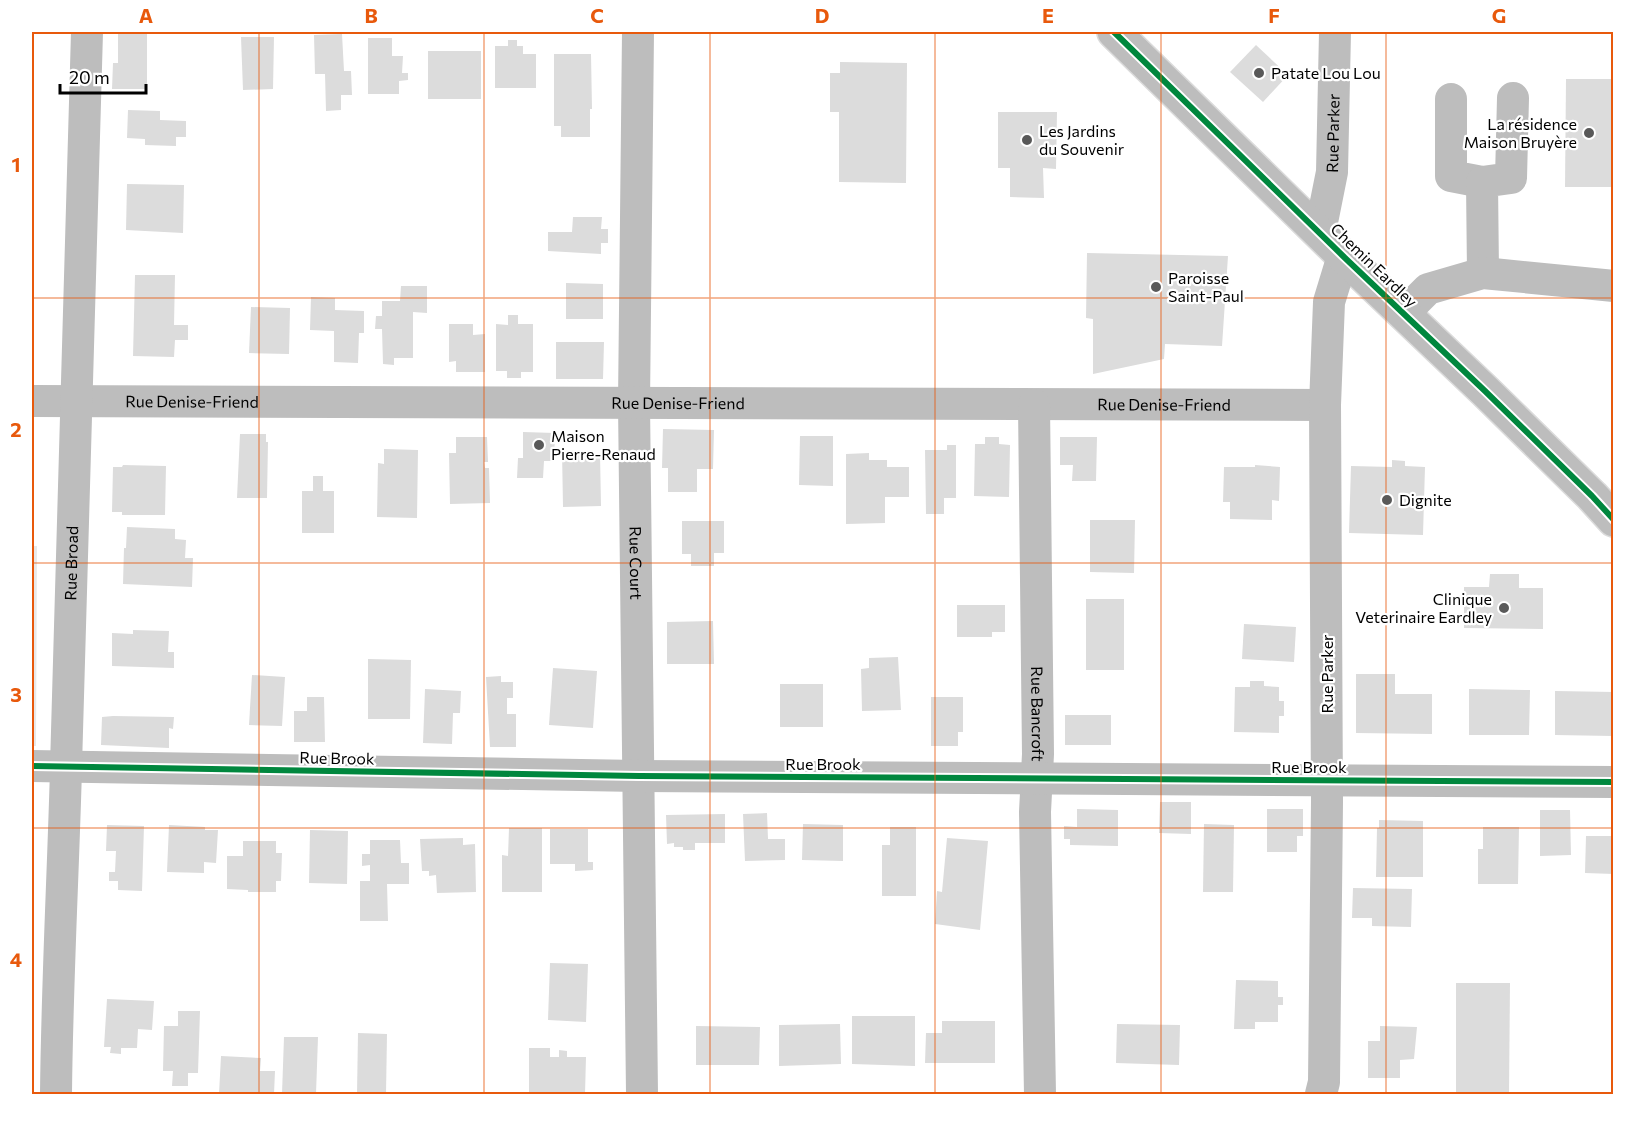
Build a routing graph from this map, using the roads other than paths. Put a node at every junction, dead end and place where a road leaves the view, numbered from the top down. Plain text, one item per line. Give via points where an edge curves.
1 (87, 32) edge
2 (638, 32) edge
3 (1114, 32) edge
4 (1335, 32) edge
5 (1512, 98) dead end
6 (1451, 99) dead end
7 (1482, 182) junction
8 (1320, 232) junction
9 (1343, 256) junction
10 (1483, 273) junction
11 (1614, 286) edge
12 (1404, 313) junction
13 (32, 401) edge
14 (75, 401) junction
15 (634, 403) junction
16 (1035, 405) junction
17 (1325, 405) junction
18 (1614, 520) edge
19 (32, 766) edge
20 (66, 767) junction
21 (639, 776) junction
22 (1035, 779) junction
23 (1328, 780) junction
24 (1614, 782) edge
25 (56, 1095) edge
26 (642, 1095) edge
27 (1040, 1095) edge
28 (1321, 1095) edge

1 - 14 street, Rue Broad
2 - 15 street, Rue Court
3 - 8 main road, Chemin Eardley
4 - 8 street, Rue Parker via 1332,172
5 - 7 street via 1511,178
6 - 7 street via 1451,176
7 - 10 street
8 - 9 main road, Chemin Eardley
9 - 12 main road, Chemin Eardley
9 - 17 street, Rue Parker via 1329,302
10 - 11 street
10 - 12 street via 1428,289
12 - 18 main road, Chemin Eardley
13 - 14 street, Rue Denise-Friend
14 - 15 street, Rue Denise-Friend
14 - 20 street, Rue Broad
15 - 16 street, Rue Denise-Friend
15 - 21 street, Rue Court
16 - 17 street, Rue Denise-Friend
16 - 22 street, Rue Bancroft via 1038,742
17 - 23 street, Rue Parker
19 - 20 street, Rue Brook
20 - 21 street, Rue Brook
20 - 25 street, Rue Broad
21 - 22 street, Rue Brook
21 - 26 street, Rue Court
22 - 23 street, Rue Brook
22 - 27 street, Rue Bancroft
23 - 24 street, Rue Brook
23 - 28 street, Rue Parker

